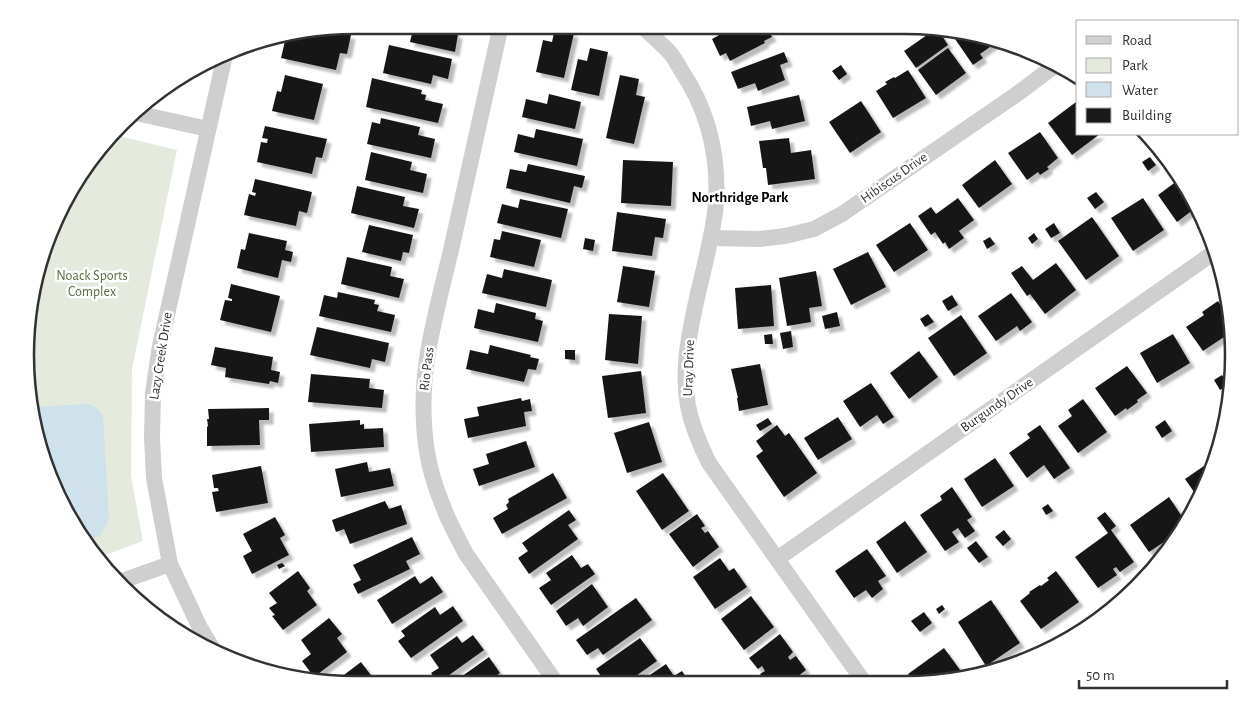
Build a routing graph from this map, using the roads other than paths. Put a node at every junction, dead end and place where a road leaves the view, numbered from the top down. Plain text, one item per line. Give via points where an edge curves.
1 (499, 34) edge
2 (650, 34) edge
3 (223, 62) edge
4 (1050, 69) edge
5 (142, 114) edge
6 (208, 129) junction
7 (711, 238) junction
8 (1209, 255) edge
9 (778, 559) junction
10 (170, 564) junction
11 (126, 580) edge
12 (207, 640) edge
13 (551, 676) edge
14 (860, 676) edge

1 - 13 street, Rio Pass via 431,337 425,372 424,422 427,450 442,506 456,535
2 - 7 street, Uray Drive via 671,55 706,118 716,172
3 - 6 street, Lazy Creek Drive
4 - 7 street, Hibiscus Drive via 842,214 814,229 760,239
5 - 6 street
6 - 10 street, Lazy Creek Drive via 160,346 153,393 154,478
7 - 9 street, Uray Drive via 690,329 686,380 688,406 696,435 709,463
8 - 9 street, Burgundy Drive
9 - 14 street, Uray Drive
10 - 11 street
10 - 12 street, Lazy Creek Drive

